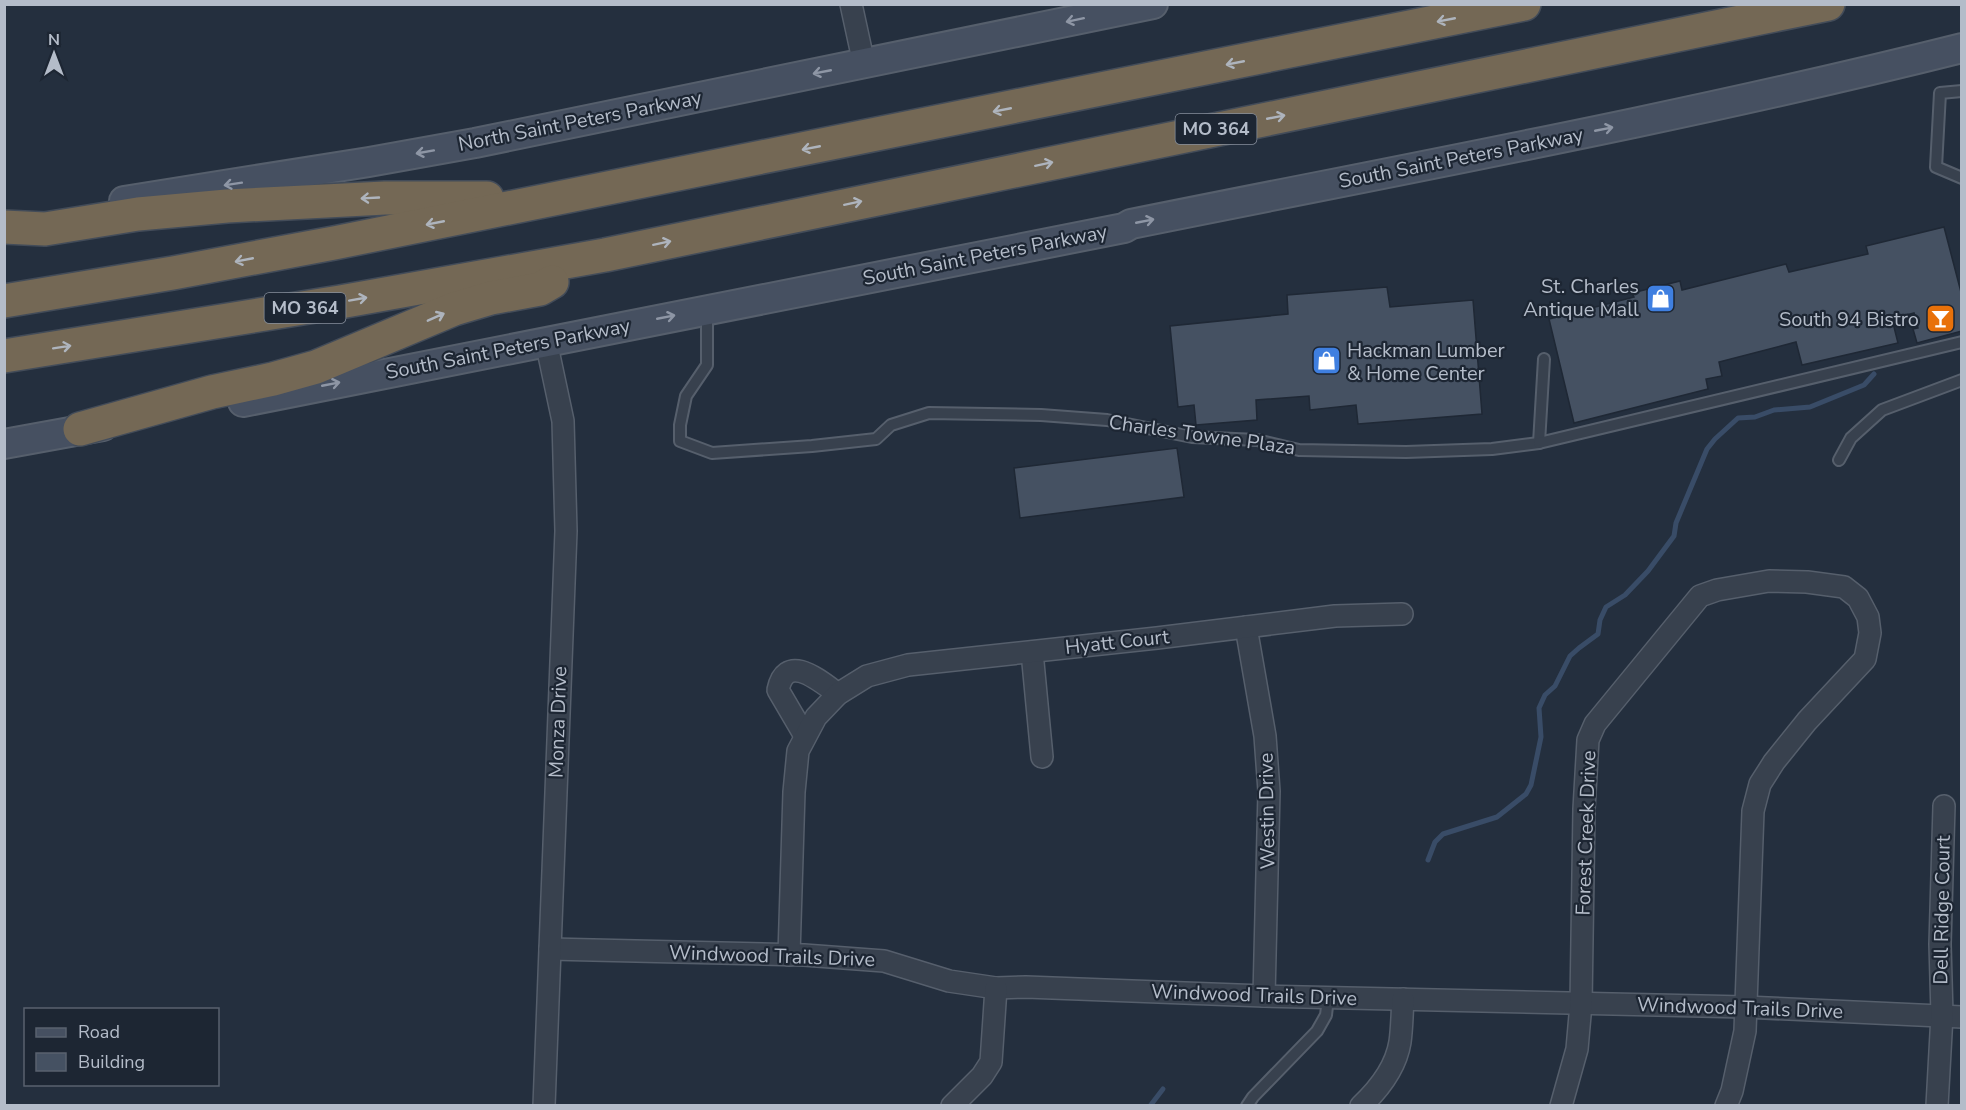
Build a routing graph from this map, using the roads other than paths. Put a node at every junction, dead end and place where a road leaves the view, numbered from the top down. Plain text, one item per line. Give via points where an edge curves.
1 (851, 4) edge
2 (1153, 4) edge
3 (1524, 4) edge
4 (1828, 4) edge
5 (1962, 48) edge
6 (864, 64) junction
7 (1962, 91) edge
8 (1962, 178) edge
9 (554, 199) junction
10 (4, 225) edge
11 (605, 255) junction
12 (4, 301) edge
13 (707, 309) junction
14 (546, 341) junction
15 (1962, 342) edge
16 (4, 356) edge
17 (1544, 359) dead end
18 (1962, 380) edge
19 (80, 429) junction
20 (1539, 443) junction
21 (4, 444) edge
22 (1839, 460) dead end
23 (1402, 614) dead end
24 (1246, 627) junction
25 (1032, 652) junction
26 (838, 694) junction
27 (806, 736) junction
28 (1042, 757) dead end
29 (1944, 806) dead end
30 (550, 949) junction
31 (789, 955) junction
32 (996, 988) junction
33 (1264, 996) junction
34 (1328, 998) junction
35 (1403, 999) junction
36 (1581, 1004) junction
37 (1745, 1007) junction
38 (1952, 1016) edge
39 (544, 1106) edge
40 (952, 1106) edge
41 (1247, 1106) edge
42 (1361, 1106) edge
43 (1561, 1106) edge
44 (1726, 1106) edge
45 (1937, 1106) edge

1 - 6 street
2 -> 6 main road, North Saint Peters Parkway
3 -> 9 highway
11 -> 4 highway, MO 364
13 -> 5 main road, South Saint Peters Parkway via 1639,122
6 -> 10 main road, North Saint Peters Parkway via 475,143 42,214
7 - 8 lane via 1940,93 1936,167
9 -> 10 highway via 385,198 184,209 45,229
9 -> 12 highway via 185,271
16 -> 11 highway, MO 364
19 -> 11 highway via 316,367 454,309 540,289
14 -> 13 main road, South Saint Peters Parkway
13 - 20 lane, Charles Towne Plaza via 706,364 686,396 680,441 712,453 876,439 891,426 928,413 1107,420 1192,437 1257,440 1299,450 1406,452
19 -> 14 main road, South Saint Peters Parkway via 218,407
14 - 30 street, Monza Drive via 563,421 566,531
15 - 20 lane, Charles Towne Plaza
17 - 20 lane
18 - 22 lane via 1882,410 1851,438
19 - 21 main road, South Saint Peters Parkway
23 - 24 street, Hyatt Court via 1335,616
24 - 25 street, Hyatt Court
24 - 33 street, Westin Drive via 1265,736 1269,791
25 - 26 street, Hyatt Court via 908,665 867,676
25 - 28 street
26 - 27 street, Hyatt Court via 816,717
26 - 27 street via 803,671 790,671 783,677 778,690
27 - 31 street, Hyatt Court via 798,750 794,792
29 - 38 street, Dell Ridge Court via 1940,944
30 - 31 street, Windwood Trails Drive
30 - 39 street, Monza Drive
31 - 32 street, Windwood Trails Drive via 884,961 949,981
32 - 33 street, Windwood Trails Drive
32 - 40 street via 991,1062
33 - 34 street, Windwood Trails Drive
34 - 35 street, Windwood Trails Drive
34 - 41 lane via 1326,1015 1317,1031
35 - 36 street, Windwood Trails Drive
35 - 42 street via 1400,1044 1391,1067 1379,1088
36 - 37 street, Windwood Trails Drive
36 - 37 street, Forest Creek Drive via 1584,809 1588,740 1595,724 1700,596 1769,581 1844,587 1858,598 1868,617 1870,633 1864,659 1774,762 1760,784 1753,811
36 - 43 street, Forest Creek Drive via 1577,1049
37 - 38 street, Windwood Trails Drive
37 - 44 street, Forest Creek Drive via 1745,1031
38 - 45 street, Dell Ridge Court

